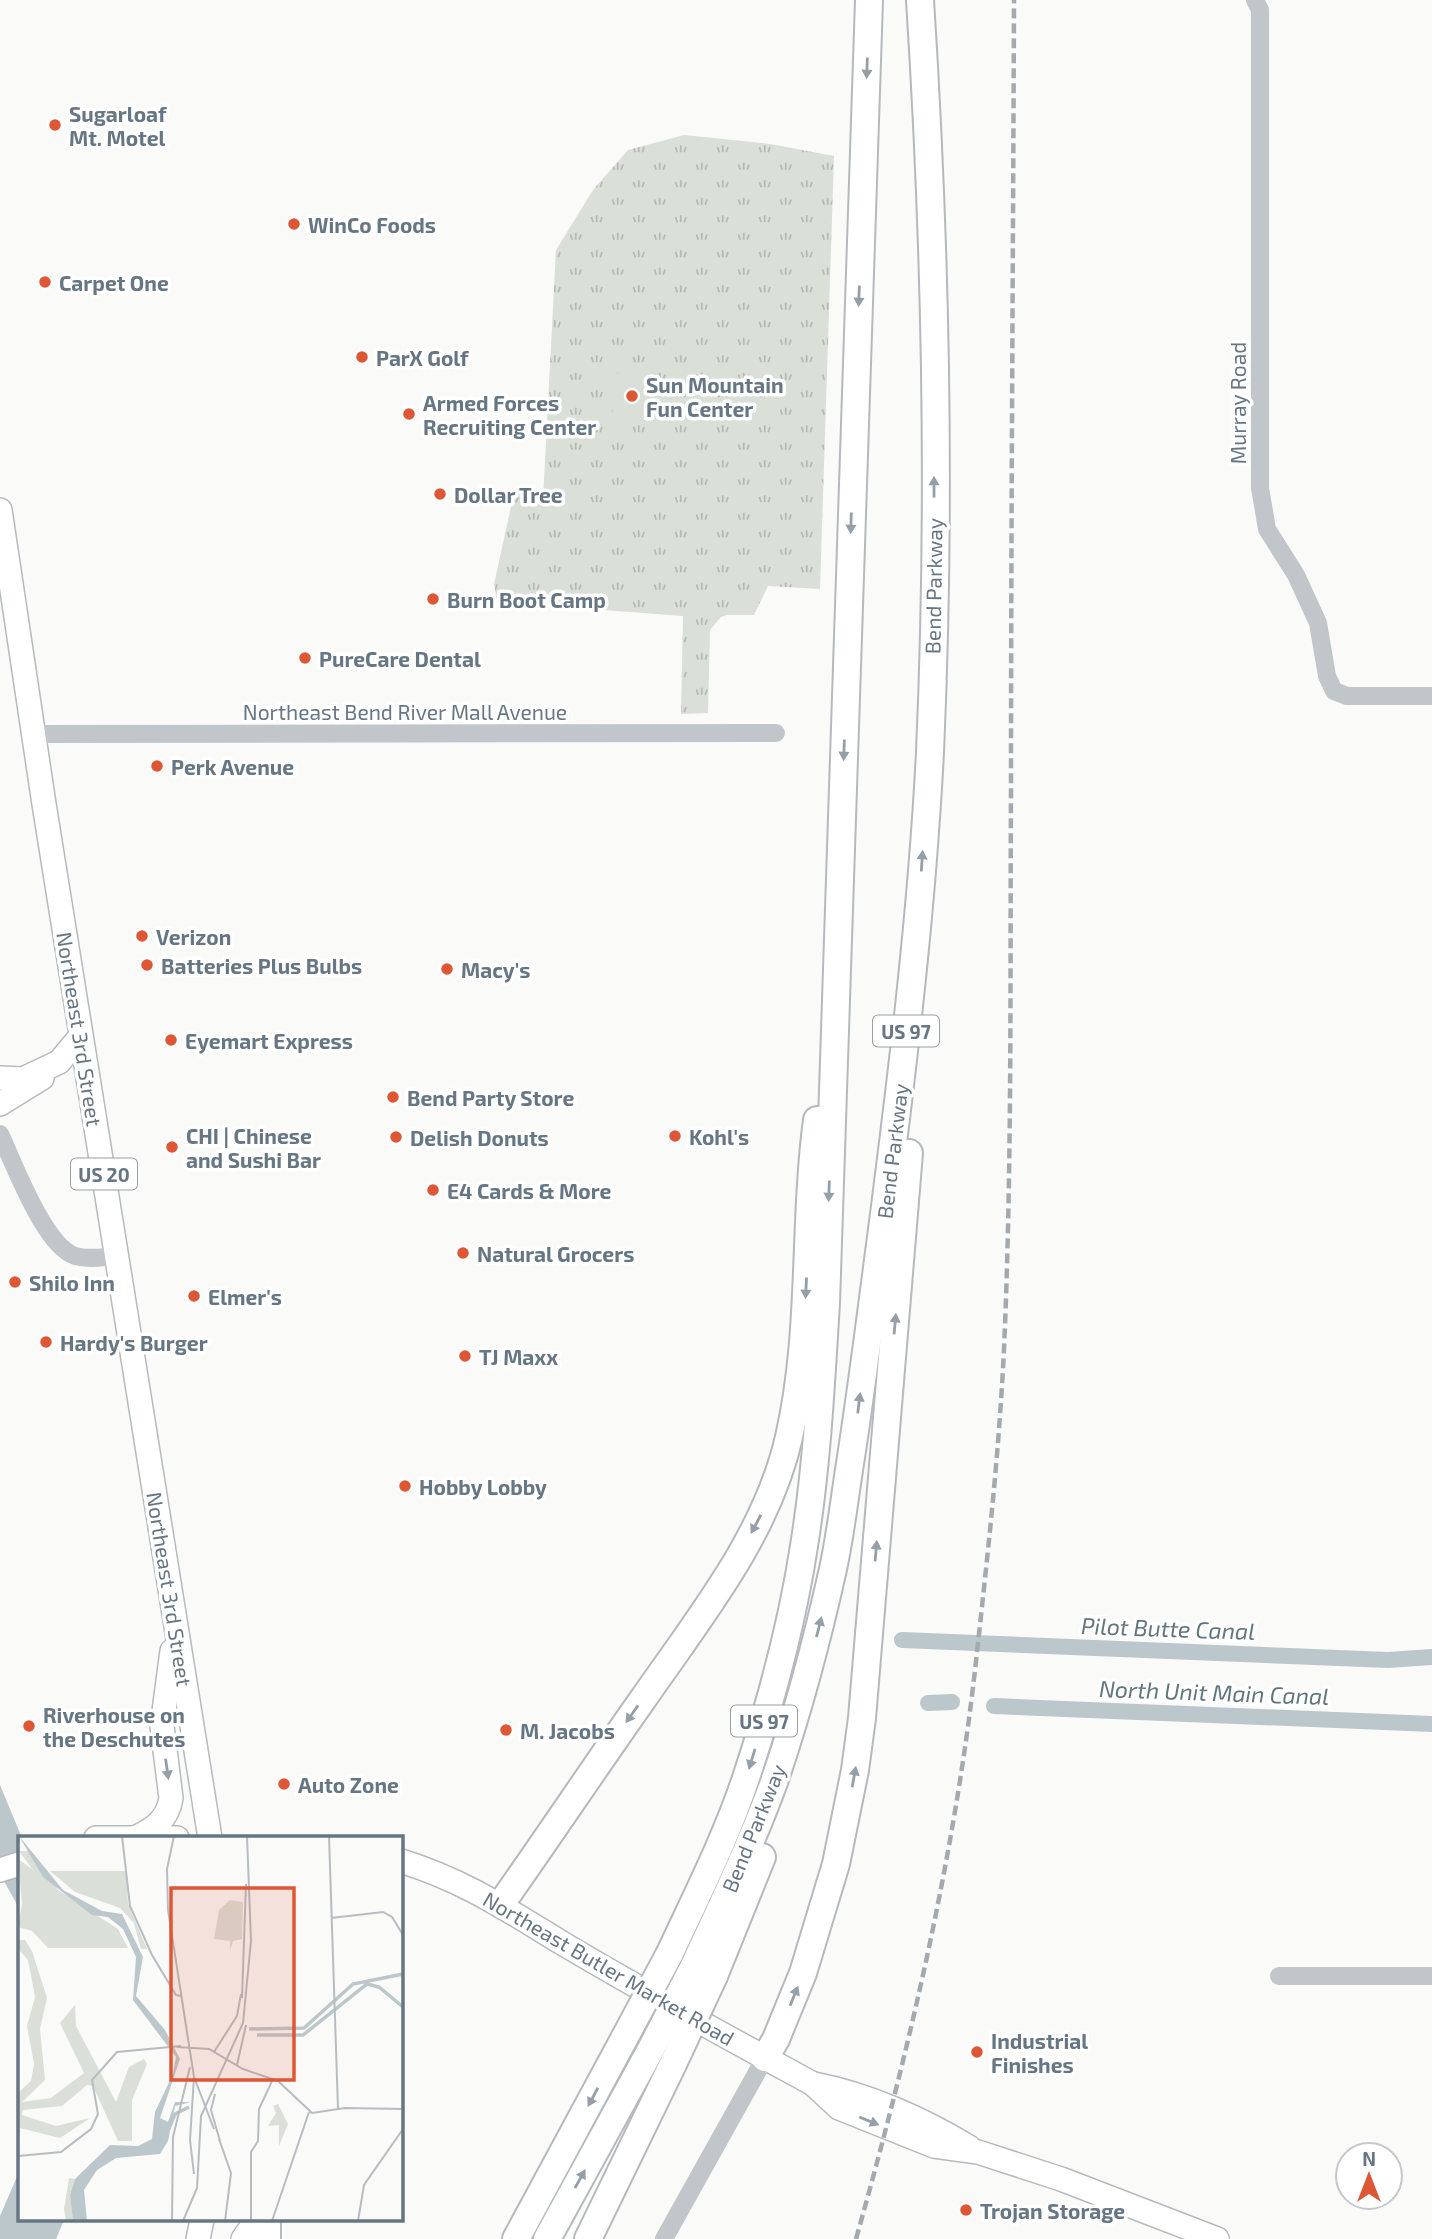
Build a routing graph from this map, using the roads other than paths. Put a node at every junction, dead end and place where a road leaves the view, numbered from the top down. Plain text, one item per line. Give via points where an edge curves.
1 (869, 0) edge
2 (920, 0) edge
3 (930, 0) edge
4 (1255, 0) edge
5 (925, 68) junction
6 (0, 510) edge
7 (1432, 696) edge
8 (776, 733) dead end
9 (33, 734) junction
10 (919, 916) junction
11 (837, 976) junction
12 (81, 1036) junction
13 (59, 1062) junction
14 (0, 1078) edge
15 (0, 1104) edge
16 (0, 1134) edge
17 (117, 1256) junction
18 (176, 1629) junction
19 (139, 1836) edge
20 (210, 1836) edge
21 (402, 1861) edge
22 (18, 1864) edge
23 (0, 1870) edge
24 (501, 1904) junction
25 (704, 1971) junction
26 (1279, 1976) dead end
27 (1432, 1976) edge
28 (765, 2058) junction
29 (255, 2222) edge
30 (271, 2222) edge
31 (1185, 2234) edge
32 (243, 2239) edge
33 (278, 2239) edge
34 (516, 2239) edge
35 (547, 2239) edge
36 (588, 2239) edge
37 (664, 2239) edge
38 (1217, 2239) edge

1 -> 11 highway, Bend Parkway / US 97
2 - 5 highway, Bend Parkway / US 97
3 - 5 highway
4 - 7 street, Murray Road via 1259,10 1260,488 1267,528 1318,622 1334,691 1347,696
10 -> 5 highway, Bend Parkway / US 97 via 934,602 933,264
6 - 9 main road, Northeast 3rd Street / US 20
8 - 9 street, Northeast Bend River Mall Avenue
9 - 12 main road, Northeast 3rd Street / US 20
25 -> 10 highway, Bend Parkway / US 97 via 806,1681 834,1564 899,1097
28 -> 10 highway via 806,1961 836,1864 855,1770 916,1074
11 -> 24 highway via 812,1155 803,1349 789,1438 771,1493 717,1592
11 -> 34 highway, Bend Parkway / US 97, bridge via 820,1414 805,1546 776,1680 746,1780 715,1857 670,1953
12 - 13 main road
12 - 17 main road, Northeast 3rd Street / US 20
13 - 14 main road via 23,1079
13 - 15 main road
16 - 17 street via 58,1246 74,1255
17 - 18 main road, Northeast 3rd Street / US 20
18 -> 19 main road via 162,1726 172,1798 155,1828
18 - 20 main road, Northeast 3rd Street / US 20
21 - 24 main road, Northeast Butler Market Road via 453,1879
22 - 23 main road
24 - 28 main road, Northeast Butler Market Road
35 -> 25 highway, Bend Parkway / US 97, bridge via 650,2051
25 - 36 highway, bridge via 673,2064
26 - 27 street
28 - 31 main road, Northeast Butler Market Road via 813,2084 845,2090 937,2127 978,2152 1061,2179
28 - 37 street
29 - 32 main road
30 - 33 main road
31 - 38 main road, Northeast Butler Market Road

